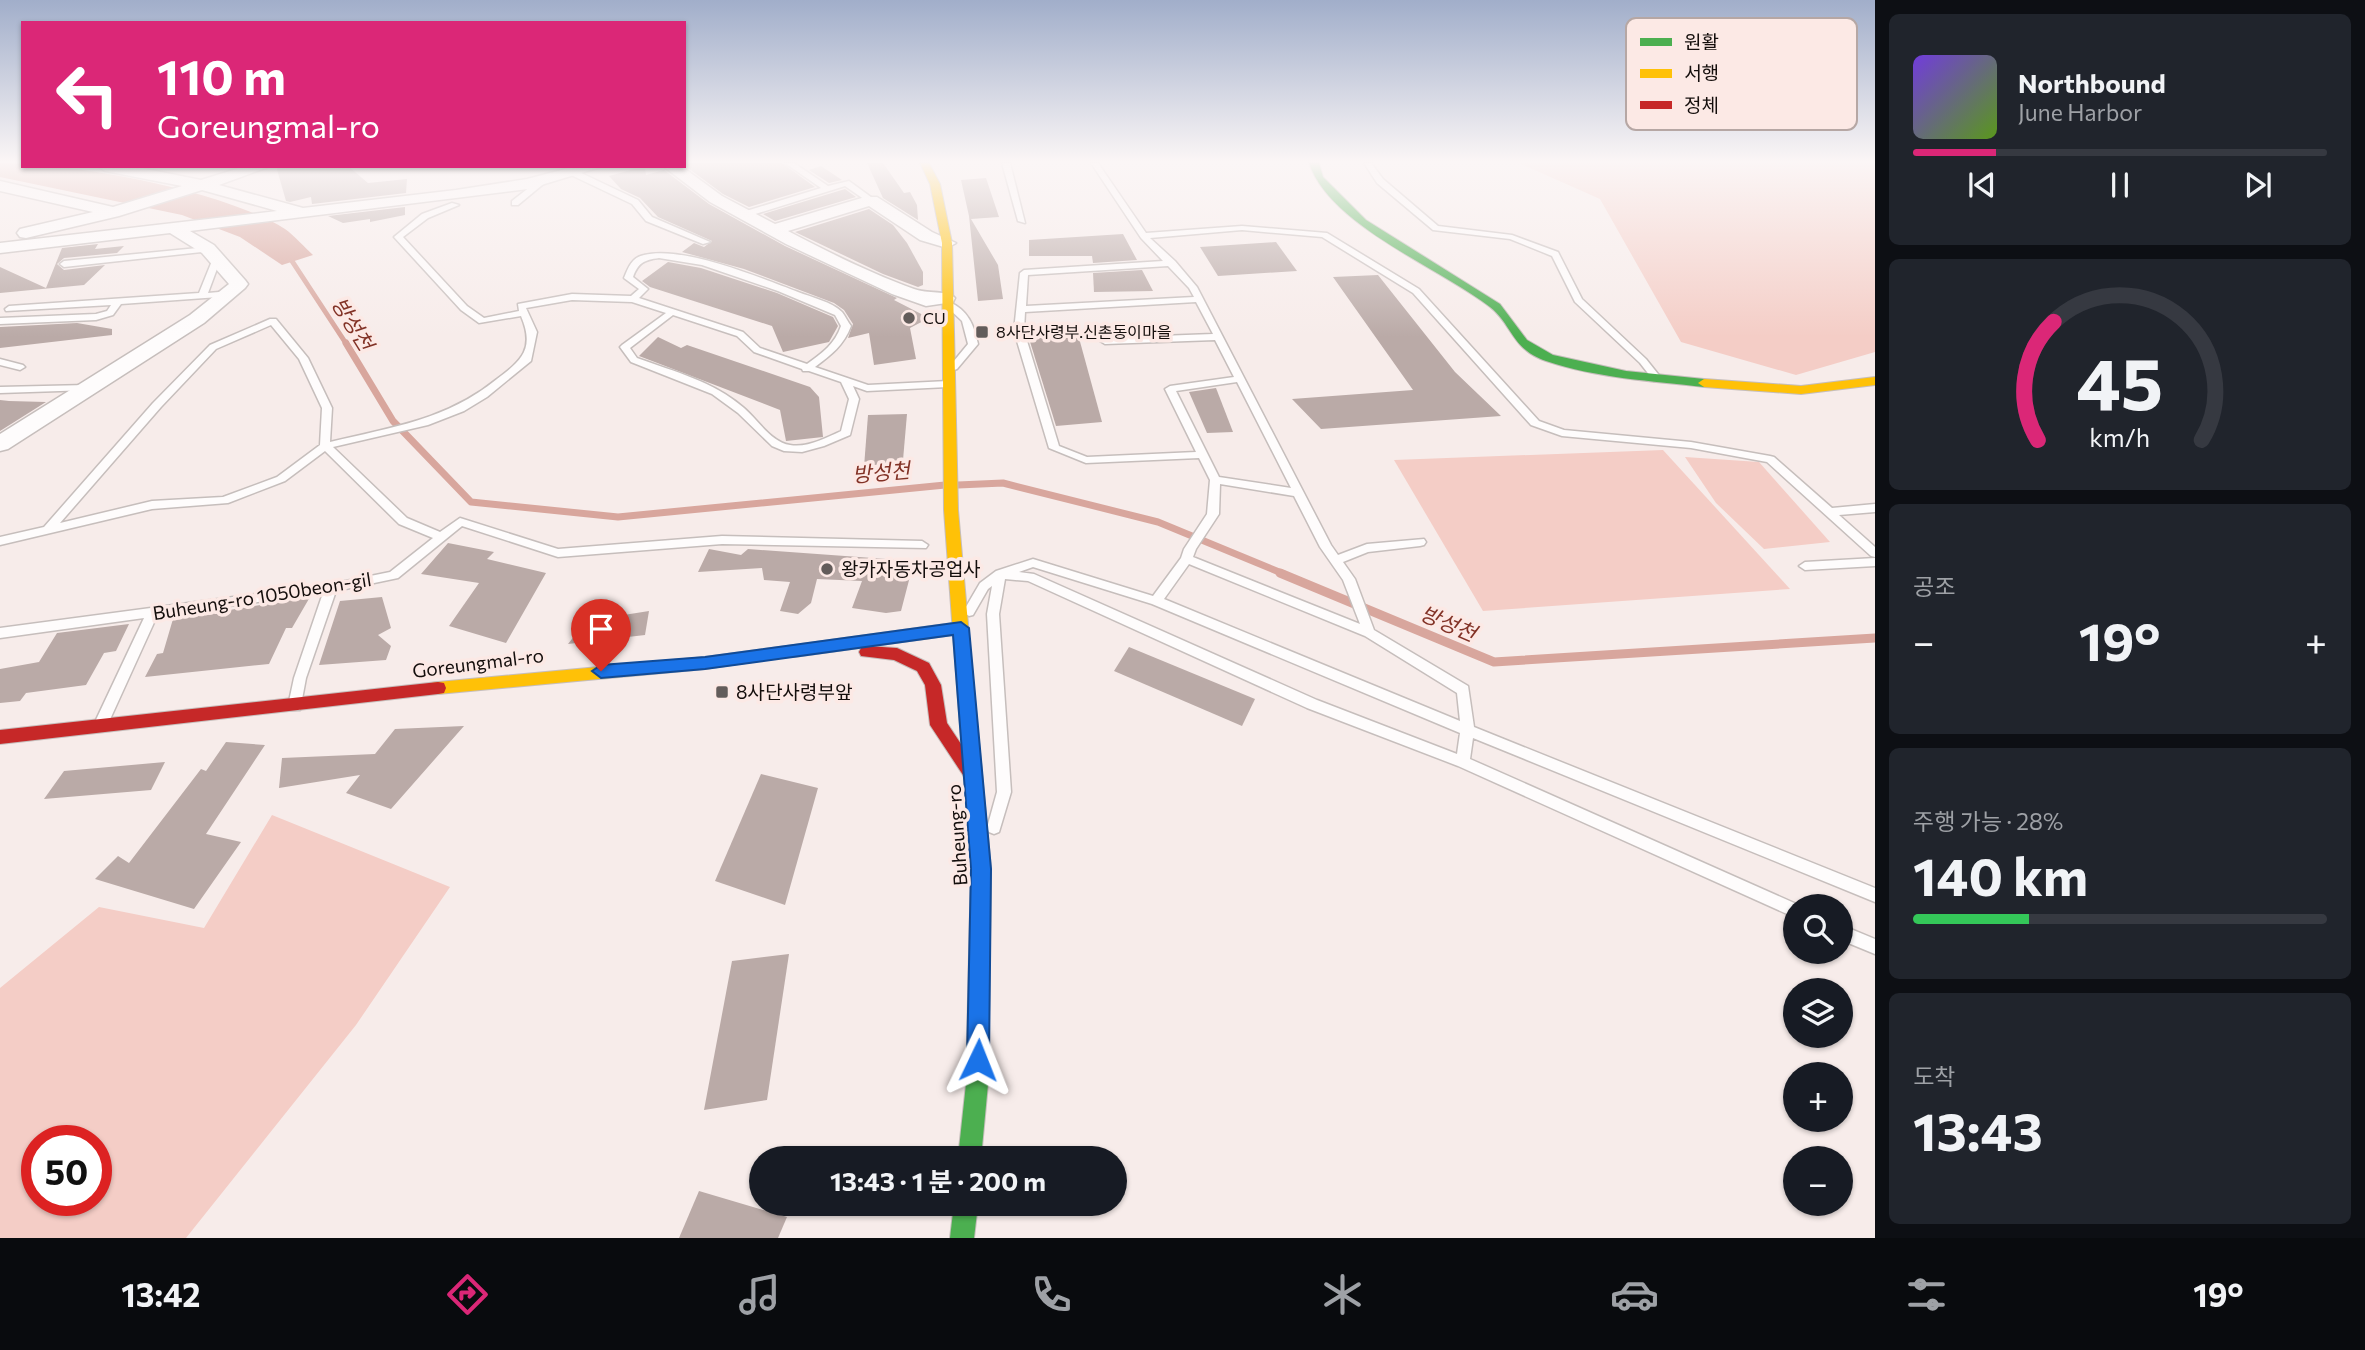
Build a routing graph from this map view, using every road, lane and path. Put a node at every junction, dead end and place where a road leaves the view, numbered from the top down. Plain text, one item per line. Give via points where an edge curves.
1 (76, 221) edge
2 (136, 221) edge
3 (251, 221) edge
4 (419, 221) edge
5 (653, 221) edge
6 (758, 221) edge
7 (804, 221) edge
8 (902, 221) edge
9 (942, 221) edge
10 (1134, 221) edge
11 (1363, 221) edge
12 (1427, 221) edge
13 (179, 229) junction
14 (774, 230) junction
15 (154, 231) junction
16 (1144, 236) junction
17 (0, 239) edge
18 (706, 242) dead end
19 (947, 243) junction
20 (0, 248) edge
21 (212, 253) junction
22 (1172, 263) junction
23 (64, 264) dead end
24 (178, 289) dead end
25 (204, 290) junction
26 (230, 294) junction
27 (633, 299) junction
28 (1199, 299) junction
29 (947, 301) junction
30 (117, 303) junction
31 (9, 309) dead end
32 (1023, 309) junction
33 (672, 312) junction
34 (524, 313) junction
35 (0, 321) edge
36 (1218, 337) junction
37 (1105, 341) dead end
38 (0, 362) edge
39 (20, 367) dead end
40 (806, 369) junction
41 (1240, 379) junction
42 (1657, 379) junction
43 (948, 380) junction
44 (1875, 380) edge
45 (846, 382) junction
46 (87, 388) junction
47 (0, 390) edge
48 (0, 444) edge
49 (325, 446) junction
50 (1203, 455) junction
51 (1215, 480) junction
52 (1298, 493) junction
53 (1875, 508) edge
54 (1831, 512) junction
55 (47, 531) junction
56 (441, 537) junction
57 (0, 541) edge
58 (1420, 542) dead end
59 (922, 545) dead end
60 (1875, 553) edge
61 (1188, 554) junction
62 (1335, 560) junction
63 (1875, 562) edge
64 (1805, 566) dead end
65 (1000, 575) junction
66 (331, 589) junction
67 (1156, 601) junction
68 (153, 612) junction
69 (1368, 627) junction
70 (961, 628) junction
71 (0, 633) edge
72 (705, 663) junction
73 (295, 706) junction
74 (101, 726) junction
75 (1467, 728) junction
76 (0, 737) edge
77 (1463, 762) junction
78 (974, 779) junction
79 (981, 869) junction
80 (1875, 895) edge
81 (1783, 905) edge
82 (1853, 937) edge
83 (1875, 947) edge
84 (972, 1146) edge
85 (965, 1216) edge
86 (962, 1238) edge

1 - 17 street
2 - 15 street
3 - 13 street
4 - 34 lane via 398,237 464,308 482,321
5 - 18 lane
6 - 14 street
7 - 14 street
8 - 19 street
9 - 19 main road
10 - 16 lane
11 - 42 main road via 1496,306 1523,343 1549,358
12 - 42 lane via 1436,228 1512,237 1555,254 1578,300 1643,360
13 - 15 street
13 - 21 street
14 - 29 street via 899,290 926,300
15 - 20 street
16 - 22 lane
16 - 54 lane via 1241,228 1324,235 1416,291 1535,423 1562,433 1691,445 1770,459
19 - 29 main road
21 - 23 lane
21 - 25 lane
21 - 26 street via 239,284
22 - 28 lane
22 - 32 lane via 1024,273
24 - 25 lane
25 - 26 lane
25 - 30 lane
26 - 46 street
27 - 33 lane
27 - 34 lane via 572,297 521,306
27 - 40 lane via 644,289 628,278 634,264 646,257 672,256 818,303 838,313 846,326 835,347
28 - 32 lane
28 - 36 lane
29 - 43 main road
29 - 43 lane via 962,312 973,344
30 - 31 lane
30 - 35 lane via 110,313 96,317
32 - 50 lane via 1019,331 1054,448 1086,460
33 - 40 lane via 740,334 757,350
33 - 45 lane via 625,347 634,360 724,396 768,441 789,451 822,445 846,433 854,398
34 - 49 lane via 532,332 526,361 484,395 424,423
36 - 37 lane
36 - 41 lane
38 - 39 lane
40 - 45 lane
41 - 50 lane via 1170,389
41 - 52 lane
42 - 44 main road via 1801,390
43 - 45 lane via 867,388
43 - 70 main road, Buheung-ro via 951,510
46 - 47 lane
46 - 48 street
49 - 55 lane via 281,479 224,500 152,505
49 - 55 lane via 327,408 303,358 273,321 213,347
49 - 56 lane via 403,521
50 - 51 lane
51 - 52 lane
51 - 61 lane via 1213,514
52 - 62 lane
53 - 54 lane
54 - 60 lane
55 - 57 lane
56 - 59 lane, Buheung-ro 1050beon-gil via 460,522 558,553 722,540
56 - 66 lane, Buheung-ro 1050beon-gil via 394,575
58 - 62 lane via 1367,548
61 - 67 lane
61 - 69 lane
62 - 69 lane via 1349,579
63 - 64 lane
65 - 67 lane via 1033,563
65 - 70 lane via 984,586
65 - 77 lane via 1030,578 1312,704
65 - 79 lane via 993,614 1004,792
66 - 68 lane, Buheung-ro 1050beon-gil
66 - 73 lane
67 - 75 lane
68 - 71 lane, Buheung-ro 1050beon-gil
68 - 74 lane
69 - 75 lane via 1462,690
70 - 72 main road, Goreungmal-ro
70 - 78 main road, Buheung-ro
72 - 73 main road, Goreungmal-ro
72 - 78 main road via 885,651 915,660 934,687 937,719
73 - 74 main road, Goreungmal-ro
74 - 76 main road, Goreungmal-ro
75 - 77 lane
75 - 80 lane
77 - 81 lane
78 - 79 main road, Buheung-ro
79 - 84 main road, Buheung-ro
82 - 83 lane
85 - 86 main road

